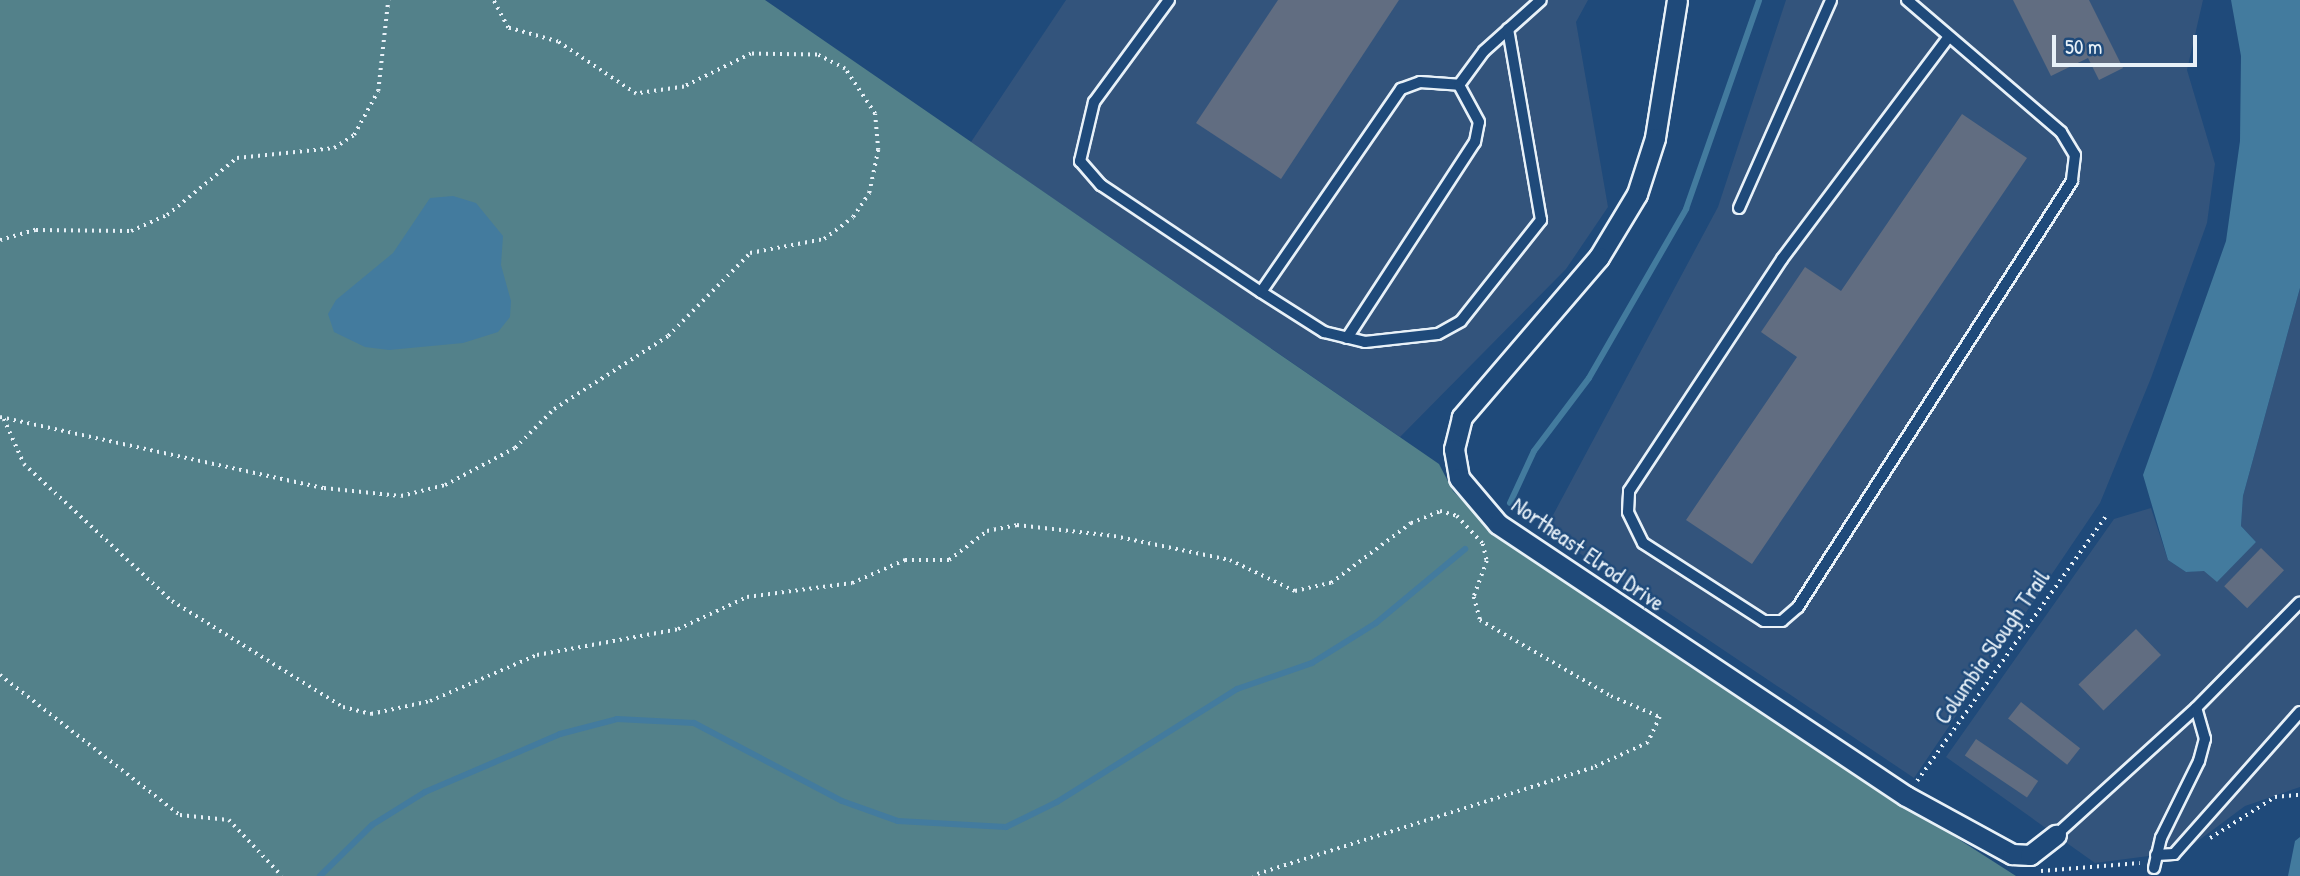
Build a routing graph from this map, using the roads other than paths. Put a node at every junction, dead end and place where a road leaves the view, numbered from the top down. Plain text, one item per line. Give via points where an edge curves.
1 (1169, 0) edge
2 (1541, 0) edge
3 (1677, 0) edge
4 (1830, 0) edge
5 (1907, 0) edge
6 (1508, 29) junction
7 (1948, 38) junction
8 (1459, 85) junction
9 (1739, 208) dead end
10 (1261, 292) junction
11 (1347, 338) junction
12 (2300, 601) edge
13 (2196, 708) junction
14 (2300, 712) edge
15 (2056, 835) joint
16 (2156, 855) junction
17 (2154, 868) road end

1 - 10 lane via 1094,103 1080,161 1101,185
2 - 6 lane
3 - 15 street, Northeast Elrod Drive via 1654,138 1637,194 1599,257 1462,417 1455,466 1499,524 1906,796 2012,854 2030,855
4 - 9 lane
5 - 7 lane
6 - 8 lane
6 - 11 lane via 1541,220 1461,321 1438,334 1395,341
7 - 7 lane via 1782,259 1629,491 1629,512 1643,542 1764,621 1782,621 1798,607 2072,181 2075,155 2061,132
8 - 10 lane via 1420,82 1401,89
8 - 11 lane via 1479,122 1475,142
10 - 11 lane via 1324,332
12 - 13 lane
13 - 15 lane
13 - 16 lane via 2205,739
14 - 16 lane via 2174,854
16 - 17 lane

